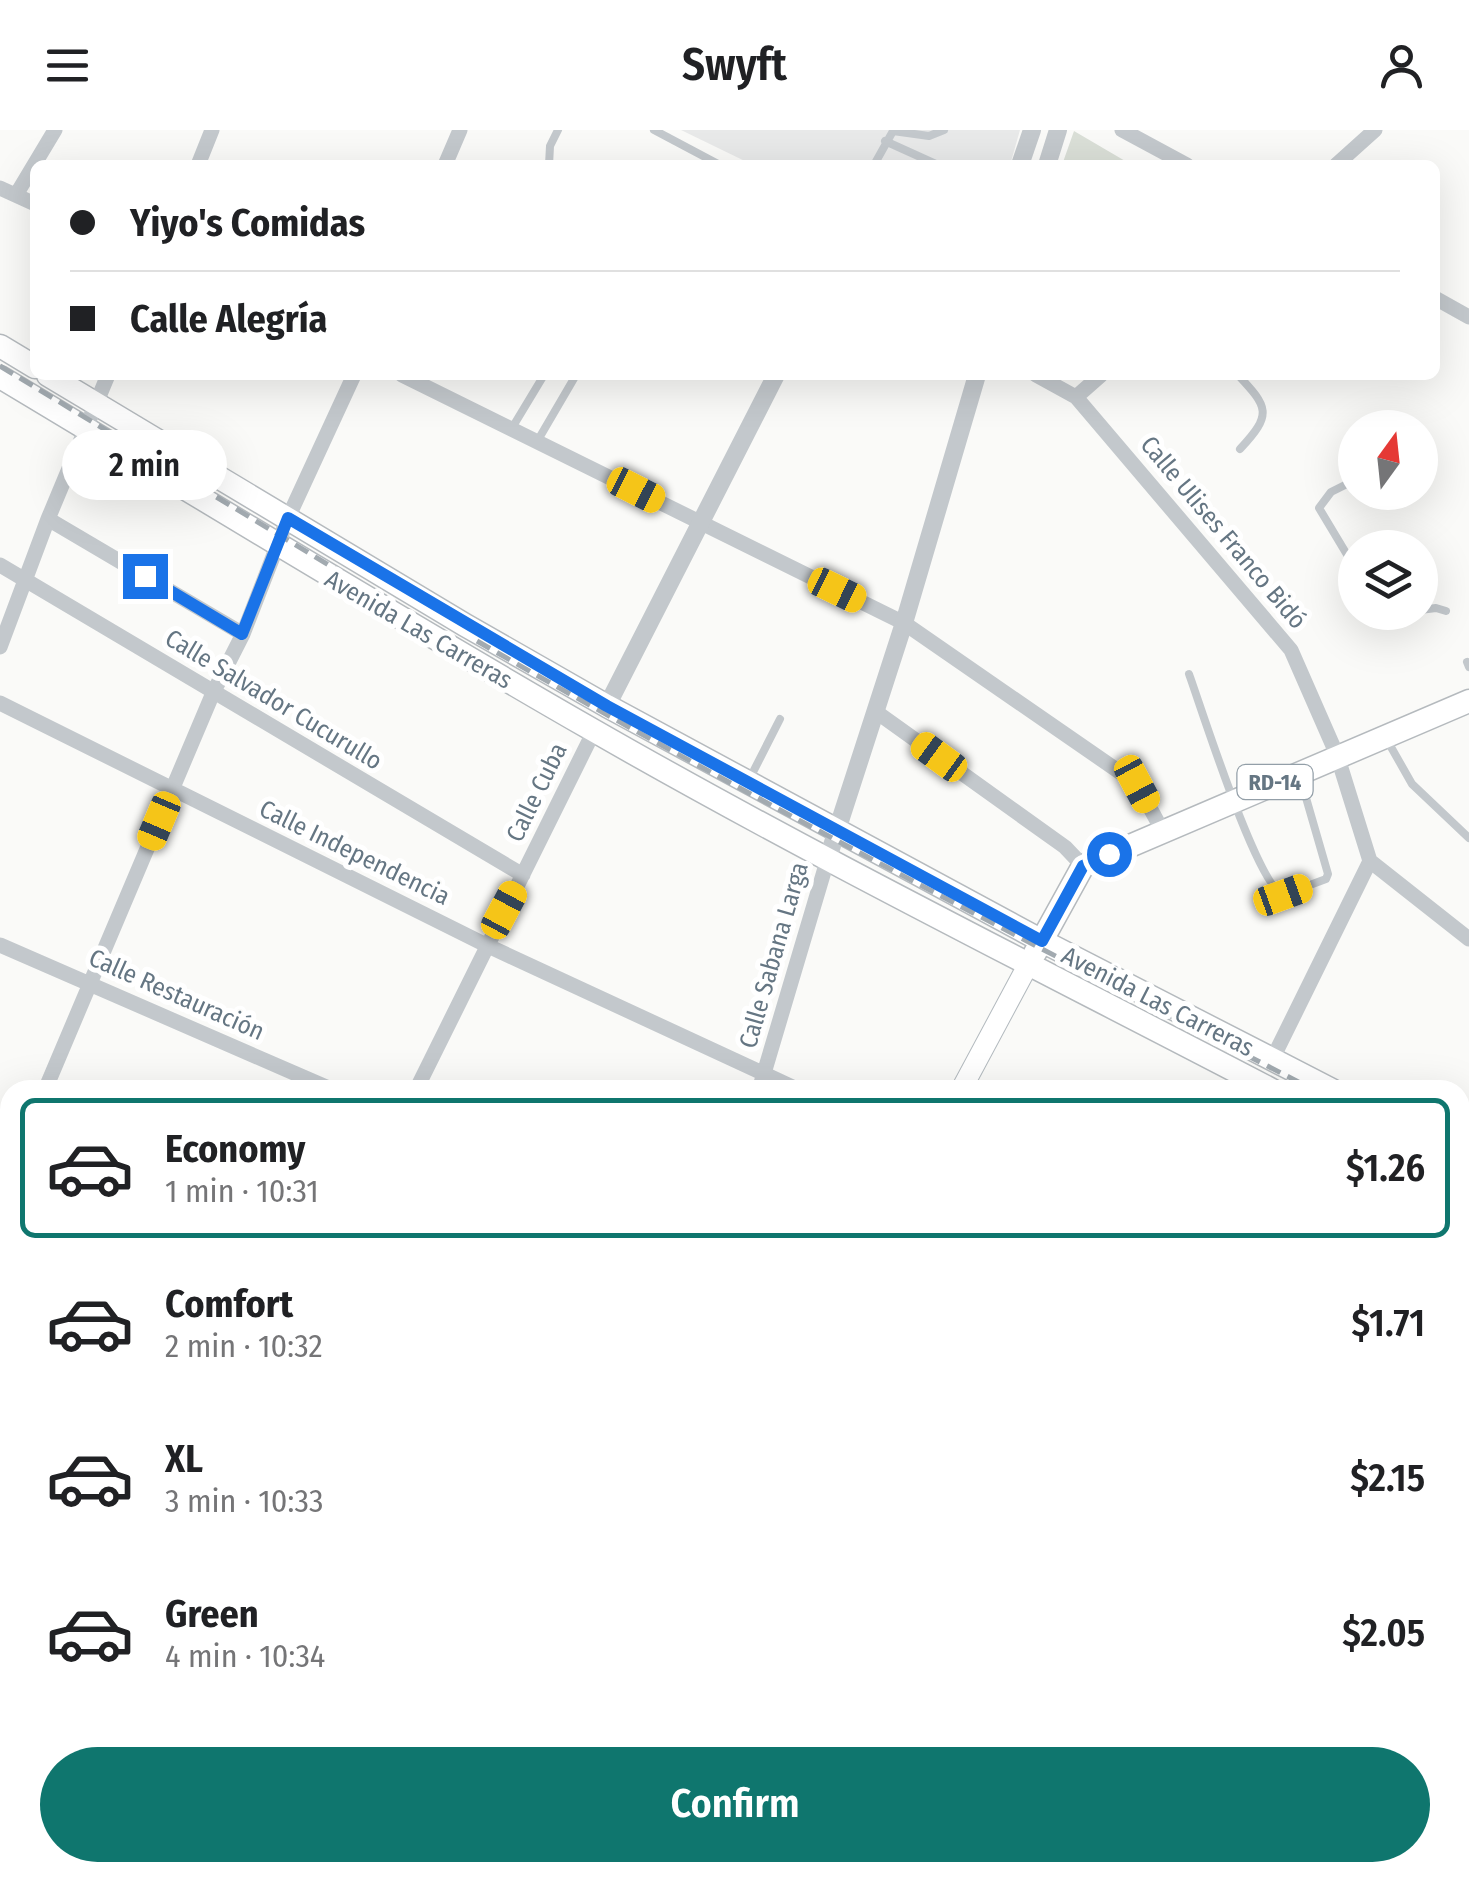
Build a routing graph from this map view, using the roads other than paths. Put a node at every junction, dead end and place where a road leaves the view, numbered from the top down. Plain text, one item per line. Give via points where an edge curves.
1 (55, 130) edge
2 (212, 130) edge
3 (460, 130) edge
4 (558, 130) edge
5 (654, 130) edge
6 (944, 130) edge
7 (1032, 130) edge
8 (1058, 130) edge
9 (1122, 130) edge
10 (1375, 130) edge
11 (885, 141) junction
12 (37, 160) edge
13 (200, 160) edge
14 (447, 160) edge
15 (549, 160) edge
16 (711, 160) edge
17 (876, 160) edge
18 (927, 160) edge
19 (1022, 160) edge
20 (1048, 160) edge
21 (1178, 160) edge
22 (1342, 160) edge
23 (30, 172) edge
24 (0, 188) edge
25 (16, 195) junction
26 (30, 202) edge
27 (1440, 301) edge
28 (1469, 317) edge
29 (0, 346) edge
30 (30, 364) edge
31 (0, 377) edge
32 (57, 380) edge
33 (106, 380) edge
34 (352, 380) edge
35 (412, 380) edge
36 (541, 380) edge
37 (573, 380) edge
38 (774, 380) edge
39 (977, 380) edge
40 (1045, 380) edge
41 (1096, 380) edge
42 (1243, 380) edge
43 (1076, 397) junction
44 (96, 403) junction
45 (86, 428) junction
46 (512, 428) junction
47 (538, 440) junction
48 (1240, 448) dead end
49 (1338, 488) edge
50 (288, 518) junction
51 (48, 519) junction
52 (702, 524) junction
53 (1338, 540) edge
54 (277, 546) junction
55 (0, 565) edge
56 (26, 580) junction
57 (1438, 609) edge
58 (1446, 611) dead end
59 (904, 623) junction
60 (242, 634) junction
61 (0, 647) edge
62 (1190, 674) dead end
63 (212, 693) junction
64 (1469, 701) edge
65 (0, 703) edge
66 (607, 706) junction
67 (876, 712) junction
68 (780, 719) dead end
69 (594, 731) junction
70 (1385, 736) junction
71 (1337, 755) junction
72 (1298, 772) junction
73 (748, 782) junction
74 (173, 789) junction
75 (1234, 800) junction
76 (836, 830) junction
77 (1162, 830) junction
78 (1469, 838) edge
79 (828, 858) junction
80 (1370, 860) junction
81 (1083, 866) junction
82 (522, 875) junction
83 (1469, 939) edge
84 (1042, 941) junction
85 (0, 945) edge
86 (486, 945) junction
87 (1028, 965) junction
88 (90, 982) junction
89 (1272, 1060) junction
90 (49, 1080) edge
91 (311, 1080) edge
92 (421, 1080) edge
93 (758, 1080) edge
94 (763, 1080) edge
95 (966, 1080) edge
96 (1250, 1080) edge
97 (1312, 1080) edge

1 - 12 street
2 - 13 street
3 - 14 street
4 - 15 lane
5 - 16 lane
6 - 11 lane via 929,136 892,132
7 - 19 street
8 - 20 street
9 - 21 street
10 - 22 street
11 - 17 lane
11 - 18 lane
23 - 25 street
24 - 25 street
25 - 26 street
27 - 28 street
29 - 30 main road
31 - 45 main road, Avenida Las Carreras
32 - 44 main road, Avenida Las Carreras
33 - 44 street
34 - 50 street
35 - 46 street
36 - 46 lane
37 - 47 lane
38 - 52 street
39 - 59 street, Calle Sabana Larga
40 - 43 street, Calle Ulises Franco Bidó
41 - 43 street
42 - 48 lane via 1261,398 1264,414
43 - 71 street, Calle Ulises Franco Bidó via 1291,650
44 - 45 street
44 - 50 main road, Avenida Las Carreras
45 - 51 street
45 - 54 main road, Avenida Las Carreras
46 - 47 street
47 - 52 street
49 - 53 lane via 1319,508
50 - 54 street
50 - 66 main road, Avenida Las Carreras
51 - 56 street
51 - 60 street
52 - 59 street
52 - 66 street
54 - 60 street
54 - 69 main road, Avenida Las Carreras
55 - 56 street, Calle Salvador Cucurullo
56 - 61 street
56 - 63 street, Calle Salvador Cucurullo
57 - 58 lane
59 - 67 street, Calle Sabana Larga
59 - 77 street via 1137,784
60 - 63 street
62 - 75 lane
63 - 74 street
63 - 82 street, Calle Salvador Cucurullo
64 - 70 main road, RD-14
65 - 74 street, Calle Independencia
66 - 73 main road, Avenida Las Carreras
67 - 76 street, Calle Sabana Larga
67 - 81 street
68 - 73 lane
69 - 79 main road, Avenida Las Carreras
69 - 82 street, Calle Cuba
70 - 71 main road, RD-14
70 - 78 lane via 1412,784
71 - 72 main road, RD-14
71 - 80 street, Calle Ulises Franco Bidó
72 - 75 main road, RD-14
72 - 75 lane via 1326,879 1278,894
73 - 76 main road, Avenida Las Carreras
74 - 86 street, Calle Independencia
74 - 88 street
75 - 77 main road, RD-14
76 - 79 street, Calle Sabana Larga
76 - 84 main road, Avenida Las Carreras
77 - 81 main road, RD-14
79 - 87 main road, Avenida Las Carreras
79 - 94 street, Calle Sabana Larga
80 - 83 street
80 - 89 street
81 - 84 main road
82 - 86 street, Calle Cuba
84 - 87 main road
84 - 89 main road, Avenida Las Carreras
85 - 88 street, Calle Restauración
86 - 92 street, Calle Cuba
86 - 93 street, Calle Independencia
87 - 95 main road
87 - 96 main road, Avenida Las Carreras
88 - 90 street
88 - 91 street, Calle Restauración
89 - 97 main road, Avenida Las Carreras

